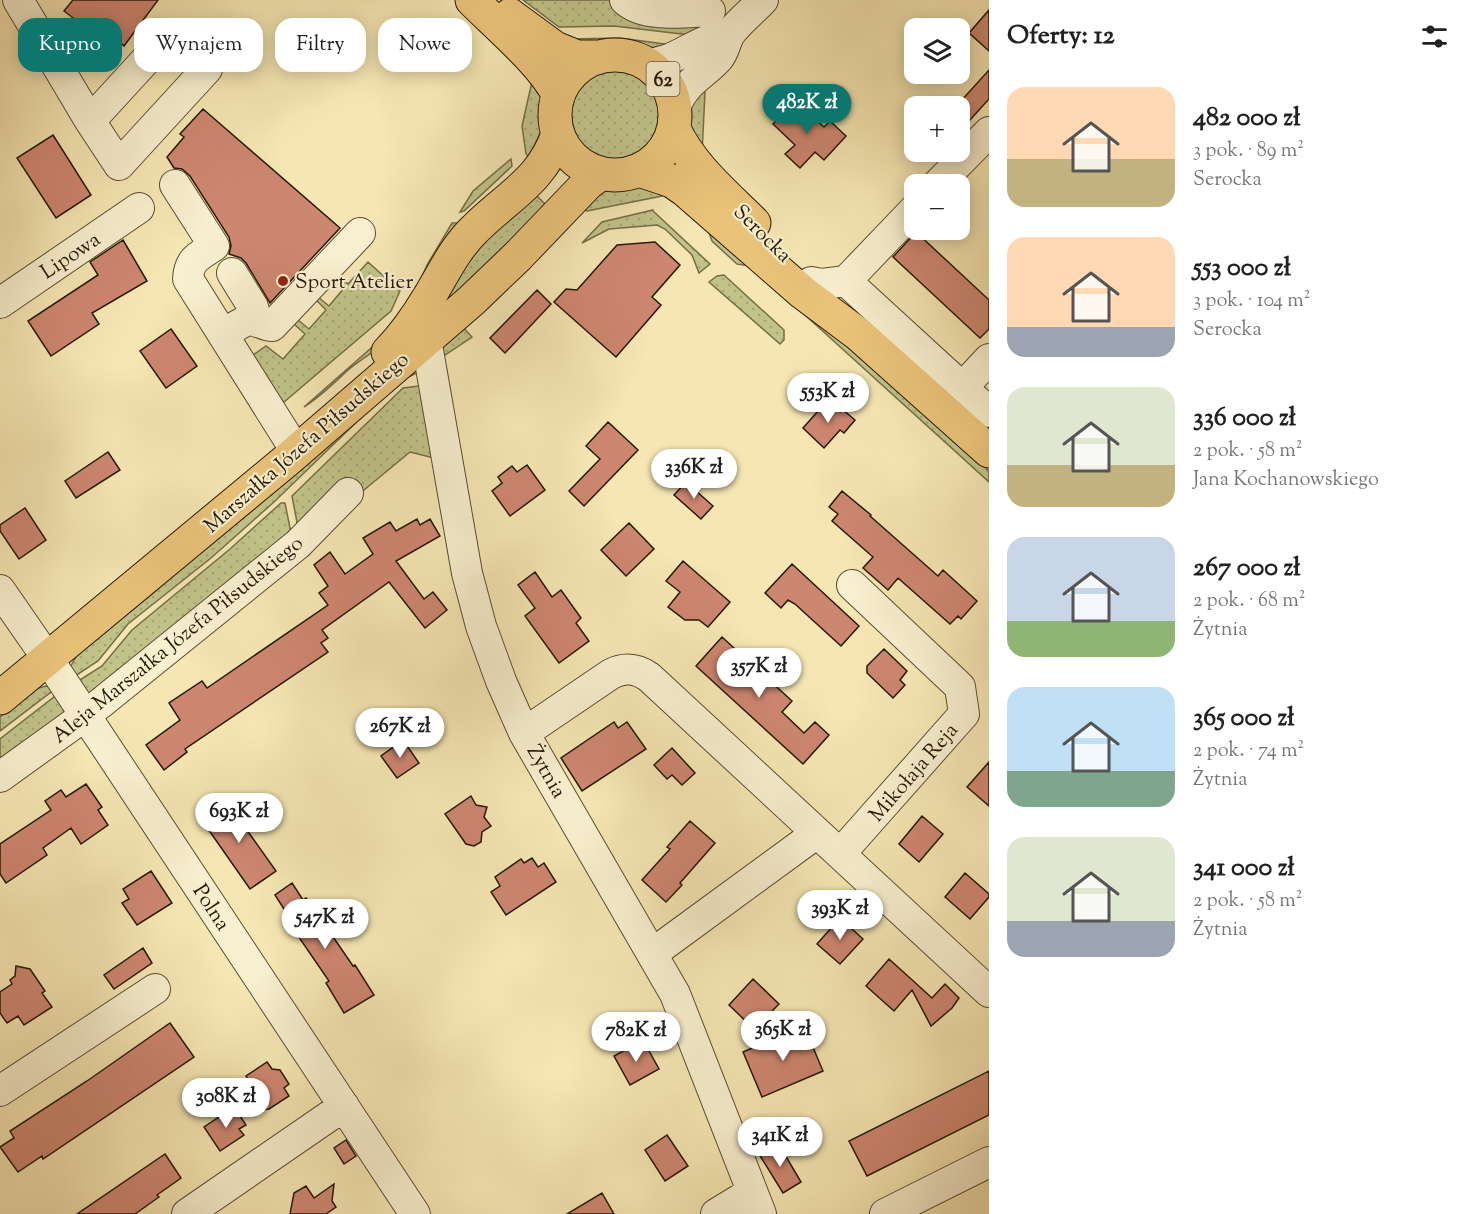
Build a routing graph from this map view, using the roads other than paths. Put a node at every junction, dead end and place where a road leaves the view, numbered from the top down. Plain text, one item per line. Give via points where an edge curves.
1 (10, 0) edge
2 (18, 0) edge
3 (471, 0) edge
4 (490, 0) edge
5 (625, 0) edge
6 (763, 0) edge
7 (713, 6) edge
8 (0, 8) edge
9 (730, 34) junction
10 (598, 57) junction
11 (647, 64) junction
12 (135, 72) edge
13 (204, 72) edge
14 (558, 94) junction
15 (674, 118) junction
16 (90, 121) junction
17 (989, 132) edge
18 (558, 134) junction
19 (639, 170) junction
20 (600, 174) junction
21 (948, 174) edge
22 (175, 185) dead end
23 (139, 208) dead end
24 (904, 220) edge
25 (360, 233) dead end
26 (231, 273) dead end
27 (846, 281) junction
28 (811, 282) junction
29 (429, 298) junction
30 (0, 303) edge
31 (257, 322) junction
32 (858, 334) junction
33 (224, 335) junction
34 (426, 339) junction
35 (989, 359) edge
36 (963, 388) junction
37 (989, 412) edge
38 (289, 440) junction
39 (989, 451) edge
40 (348, 493) dead end
41 (852, 585) dead end
42 (0, 590) edge
43 (43, 652) junction
44 (0, 678) edge
45 (0, 698) edge
46 (976, 708) edge
47 (86, 715) junction
48 (524, 733) junction
49 (0, 777) edge
50 (817, 833) junction
51 (840, 854) junction
52 (653, 953) junction
53 (155, 989) dead end
54 (989, 992) edge
55 (0, 1091) edge
56 (344, 1106) junction
57 (989, 1162) edge
58 (756, 1203) edge
59 (187, 1214) edge
60 (416, 1214) edge
61 (716, 1214) edge
62 (885, 1214) edge

1 - 8 street
2 - 16 street
3 - 14 main road via 553,83
4 - 10 main road, 62 via 555,48 577,57
5 - 7 street via 646,11
6 - 9 street
7 - 9 street via 712,23
9 - 11 street via 710,39 674,58
9 - 15 street via 723,52 682,92
10 - 11 main road, 62 via 632,57
10 - 14 main road via 568,77
11 - 15 main road, 62 via 670,90
12 - 16 street
13 - 16 street via 119,165
14 - 18 main road
15 - 19 main road, 62 via 667,146
15 - 28 main road, Serocka / 62 via 681,145 704,173
17 - 21 street
18 - 20 main road via 567,151
18 - 29 main road, Marszałka Józefa Piłsudskiego via 551,153 537,172 474,230 446,266
19 - 20 main road, 62 via 620,175
19 - 32 main road, Serocka / 62 via 686,190 802,292
20 - 34 main road, Marszałka Józefa Piłsudskiego via 479,294
22 - 33 street via 214,246 196,258 189,267 188,279
23 - 30 street, Lipowa
24 - 27 street
25 - 31 street via 273,326
26 - 31 street via 253,307
27 - 28 street
27 - 36 street
28 - 32 main road, Serocka / 62
29 - 34 street, Żytnia
29 - 38 main road, Marszałka Józefa Piłsudskiego via 401,339
31 - 33 street via 242,323
32 - 39 main road, Serocka / 62
33 - 38 street
34 - 43 main road, Marszałka Józefa Piłsudskiego via 287,460
34 - 48 street, Żytnia via 467,573 489,648
35 - 36 street
36 - 37 street
38 - 43 main road, Marszałka Józefa Piłsudskiego
40 - 47 street, Aleja Marszałka Józefa Piłsudskiego via 298,544
41 - 46 street, Mikołaja Reja via 960,687
42 - 43 street, Polna
43 - 44 main road, Marszałka Józefa Piłsudskiego
43 - 45 main road, Marszałka Józefa Piłsudskiego
43 - 47 street, Polna
46 - 51 street, Mikołaja Reja via 964,714
47 - 49 street, Aleja Marszałka Józefa Piłsudskiego
47 - 56 street, Polna
48 - 50 street via 611,674 619,670 639,671
48 - 52 street, Żytnia
50 - 51 street
50 - 52 street
51 - 54 street
52 - 58 street, Żytnia via 675,994
53 - 55 street
56 - 59 street
56 - 60 street, Polna
57 - 62 street
58 - 61 street

